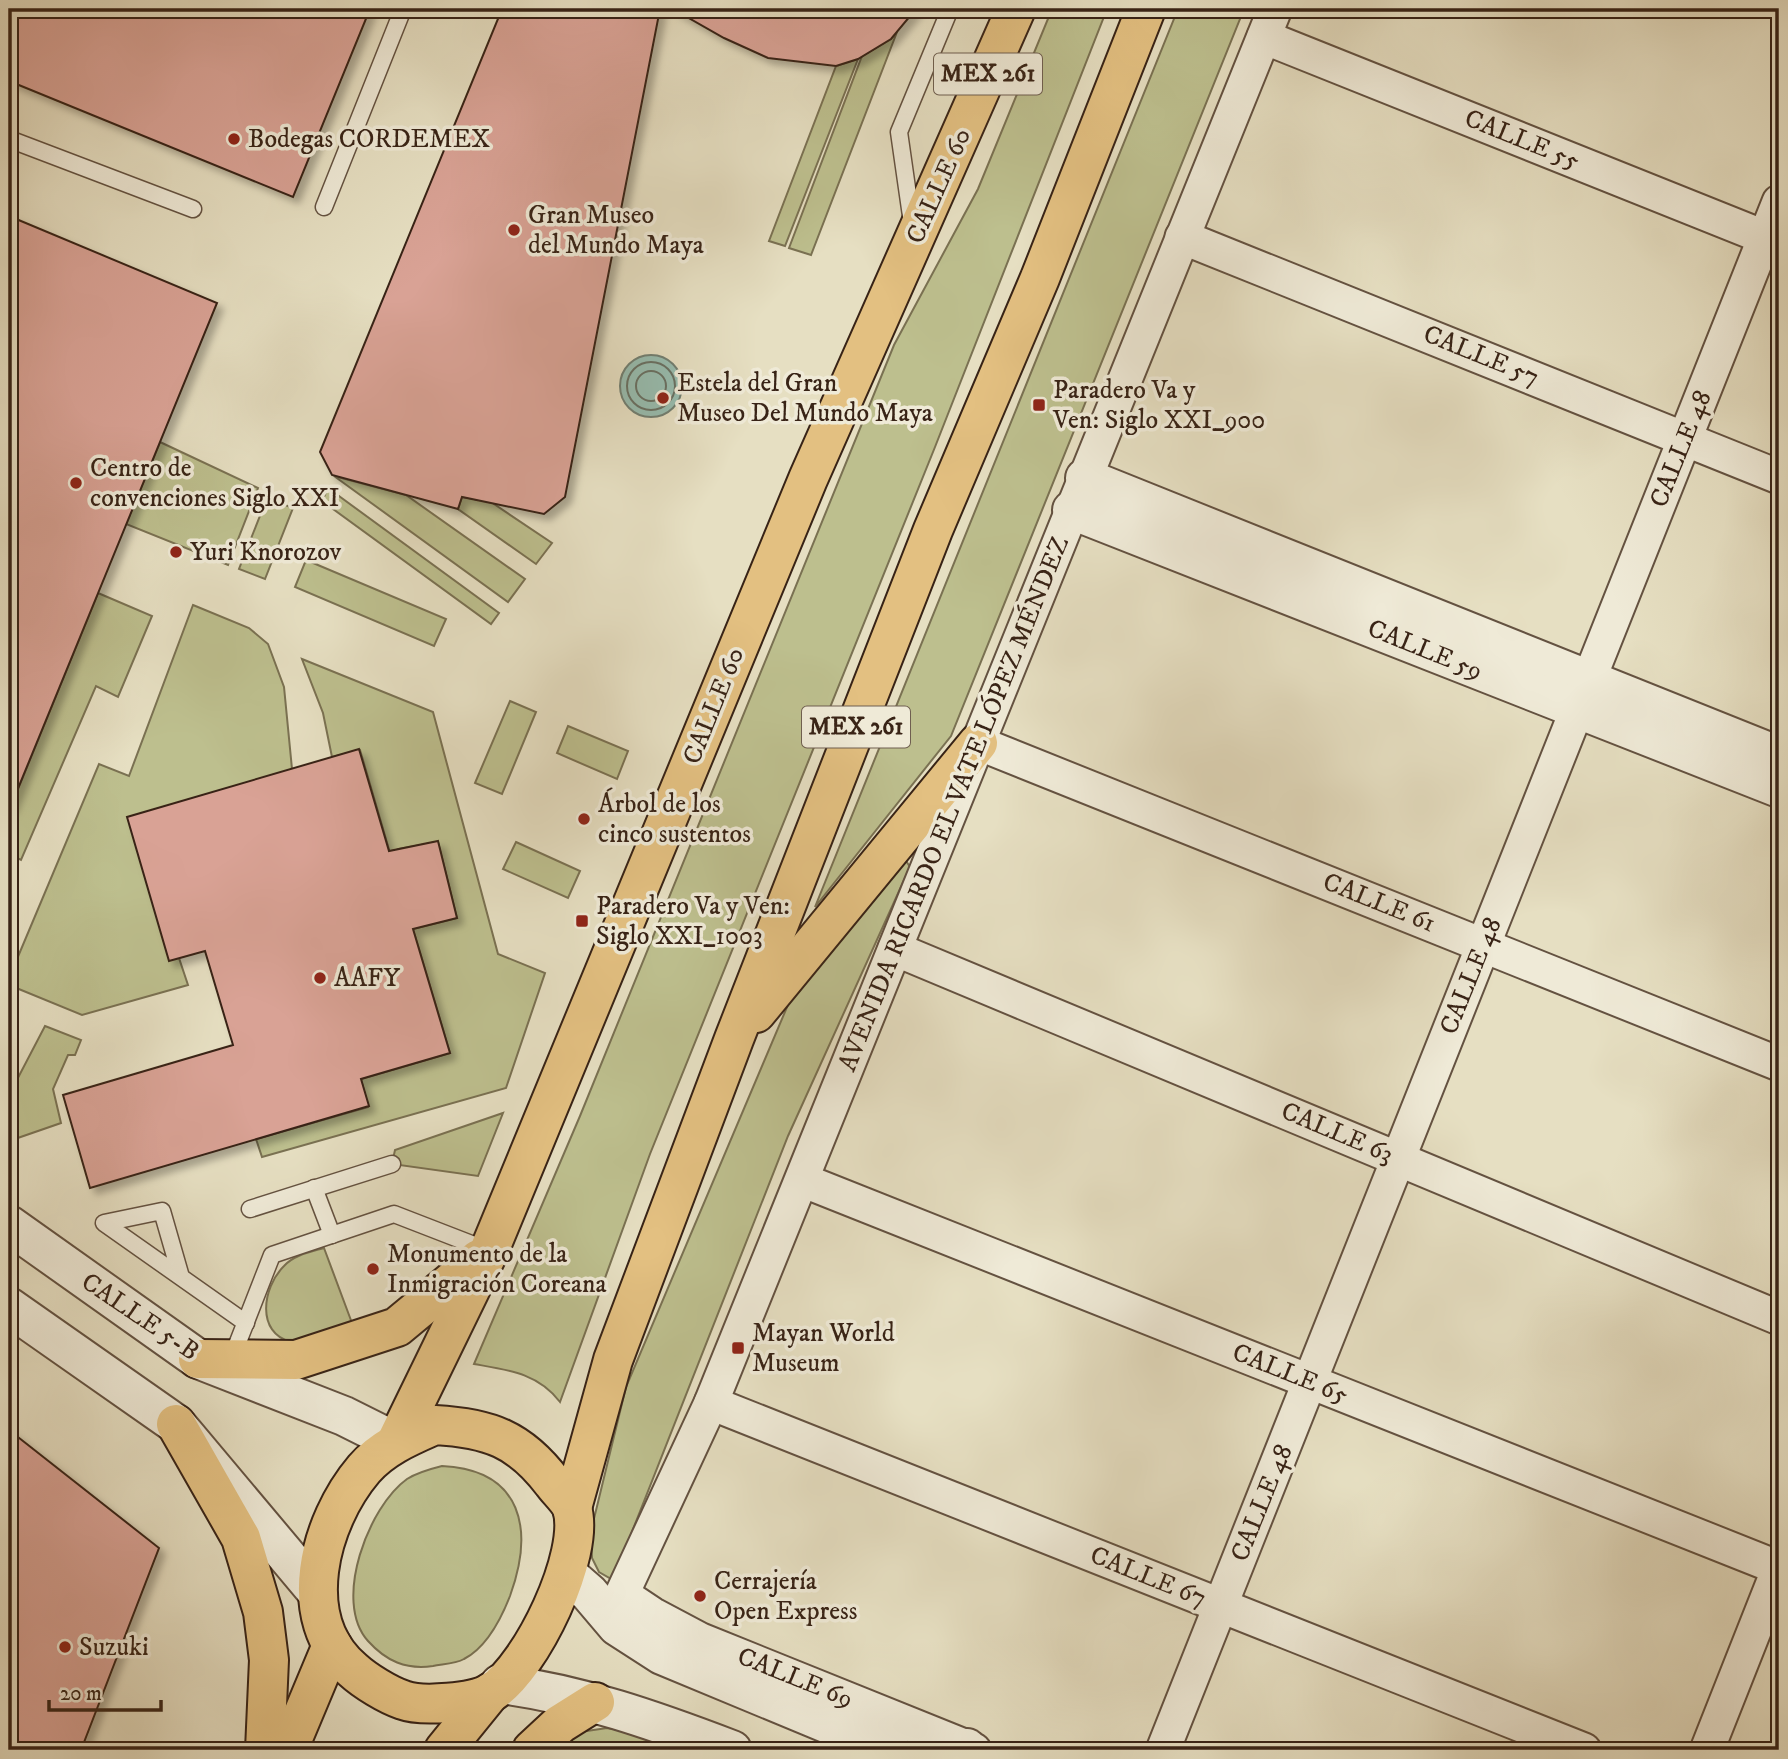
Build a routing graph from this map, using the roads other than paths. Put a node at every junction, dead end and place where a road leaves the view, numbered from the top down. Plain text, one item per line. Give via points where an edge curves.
1 (403, 9) edge
2 (950, 9) edge
3 (1016, 9) edge
4 (1146, 9) edge
5 (1270, 23) edge
6 (9, 139) edge
7 (1779, 202) edge
8 (324, 207) dead end
9 (193, 209) dead end
10 (1182, 237) junction
11 (915, 240) junction
12 (1772, 240) edge
13 (1685, 438) junction
14 (1779, 477) edge
15 (1079, 494) junction
16 (1583, 695) junction
17 (978, 743) junction
18 (1779, 756) edge
19 (1779, 788) edge
20 (1484, 946) junction
21 (895, 949) junction
22 (734, 1038) junction
23 (1779, 1064) edge
24 (1399, 1159) junction
25 (392, 1164) dead end
26 (802, 1180) junction
27 (314, 1188) junction
28 (250, 1209) dead end
29 (9, 1225) edge
30 (332, 1235) junction
31 (489, 1251) junction
32 (181, 1277) junction
33 (9, 1307) edge
34 (1779, 1318) edge
35 (246, 1323) junction
36 (214, 1359) junction
37 (1310, 1382) junction
38 (711, 1403) junction
39 (176, 1424) junction
40 (396, 1442) junction
41 (572, 1508) junction
42 (1779, 1568) edge
43 (566, 1573) junction
44 (317, 1592) junction
45 (622, 1594) joint
46 (1221, 1606) junction
47 (331, 1645) junction
48 (495, 1688) junction
49 (595, 1702) junction
50 (968, 1749) edge
51 (265, 1750) edge
52 (288, 1750) edge
53 (444, 1750) edge
54 (532, 1750) edge
55 (729, 1750) edge
56 (891, 1750) edge
57 (1163, 1750) edge
58 (1584, 1750) edge
59 (1707, 1750) edge

1 - 8 lane
2 - 11 lane via 899,132
3 - 11 main road, CALLE 60 / MEX 261
4 - 22 main road, MEX 261 via 1040,278 933,530
5 - 10 street, AVENIDA RICARDO EL VATE LÓPEZ MÉNDEZ
5 - 12 street, CALLE 55
6 - 9 lane
7 - 12 street, CALLE 48
10 - 13 street, CALLE 57
10 - 15 street, AVENIDA RICARDO EL VATE LÓPEZ MÉNDEZ
11 - 31 main road, CALLE 60 / MEX 261 via 807,479
12 - 13 street, CALLE 48
13 - 14 street, CALLE 57
13 - 16 street, CALLE 48
15 - 16 street, CALLE 59
15 - 17 street, AVENIDA RICARDO EL VATE LÓPEZ MÉNDEZ
16 - 18 street, CALLE 59
16 - 19 street, CALLE 59
16 - 20 street, CALLE 48
17 - 20 street, CALLE 61
17 - 21 street, AVENIDA RICARDO EL VATE LÓPEZ MÉNDEZ
17 - 22 main road
20 - 23 street, CALLE 61
20 - 24 street, CALLE 48
21 - 24 street, CALLE 63
21 - 26 street, AVENIDA RICARDO EL VATE LÓPEZ MÉNDEZ
22 - 41 main road, MEX 261 via 613,1360
24 - 34 street, CALLE 63
24 - 37 street, CALLE 48
25 - 27 lane
26 - 37 street, CALLE 65
26 - 38 street, AVENIDA RICARDO EL VATE LÓPEZ MÉNDEZ
27 - 28 lane
27 - 30 lane
29 - 36 street, CALLE 5-B
30 - 31 lane via 394,1214
30 - 35 lane via 272,1255
31 - 36 main road via 397,1327 296,1360
31 - 40 main road, CALLE 60 / MEX 261
32 - 32 lane via 170,1269 104,1223 162,1211
32 - 35 lane
33 - 39 street
35 - 36 lane
36 - 40 street, CALLE 5-B
37 - 42 street, CALLE 65
37 - 46 street, CALLE 48
38 - 45 street, AVENIDA RICARDO EL VATE LÓPEZ MÉNDEZ
38 - 46 street, CALLE 67
39 - 44 street
39 - 51 main road via 241,1538 263,1612 269,1660
40 - 41 main road via 435,1424 496,1434 524,1450
40 - 44 main road via 364,1468 344,1500 320,1558
41 - 43 main road
42 - 59 street
43 - 48 main road via 529,1650
43 - 56 street, CALLE 69 via 617,1626 662,1655
44 - 47 main road
45 - 50 street, CALLE 69 via 701,1640
46 - 57 street, CALLE 48
46 - 58 street, CALLE 67
47 - 48 main road via 353,1671 404,1700 452,1703
47 - 52 main road
48 - 49 street via 553,1690
48 - 53 main road
49 - 54 main road via 560,1724
49 - 55 street

